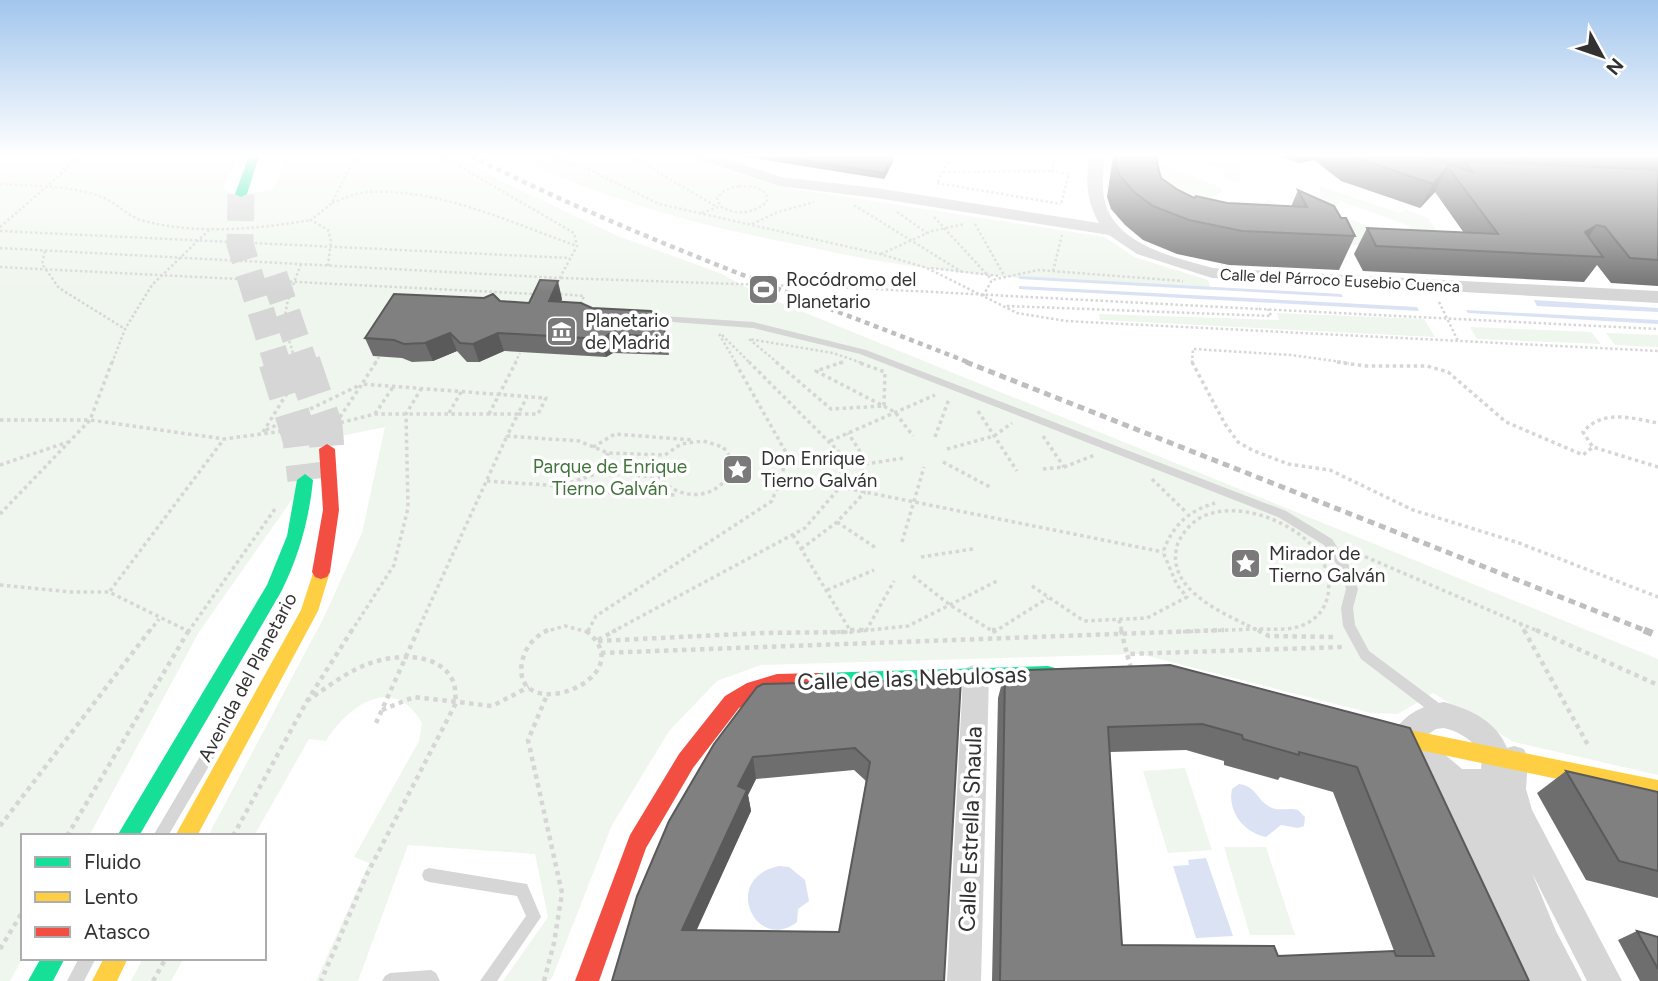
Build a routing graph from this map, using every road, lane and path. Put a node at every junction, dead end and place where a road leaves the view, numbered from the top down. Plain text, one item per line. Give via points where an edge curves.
1 (31, 202) edge
2 (111, 202) edge
3 (336, 202) edge
4 (438, 202) edge
5 (521, 202) edge
6 (654, 202) edge
7 (705, 202) edge
8 (717, 202) edge
9 (765, 202) edge
10 (814, 202) edge
11 (853, 202) edge
12 (932, 202) edge
13 (1096, 202) edge
14 (332, 203) joint
15 (718, 207) junction
16 (927, 210) dead end
17 (895, 211) dead end
18 (700, 214) junction
19 (972, 217) dead end
20 (312, 220) junction
21 (988, 222) dead end
22 (974, 223) junction
23 (750, 225) junction
24 (943, 227) junction
25 (0, 228) edge
26 (1063, 229) dead end
27 (209, 230) junction
28 (1110, 230) junction
29 (927, 233) junction
30 (909, 240) junction
31 (196, 241) junction
32 (577, 246) junction
33 (0, 248) edge
34 (330, 248) junction
35 (45, 251) junction
36 (880, 254) junction
37 (179, 257) junction
38 (570, 258) junction
39 (301, 264) junction
40 (1347, 264) edge
41 (328, 266) junction
42 (0, 267) edge
43 (927, 268) junction
44 (1052, 271) dead end
45 (962, 272) junction
46 (988, 275) junction
47 (558, 277) junction
48 (1594, 278) edge
49 (992, 279) dead end
50 (1356, 282) junction
51 (294, 283) junction
52 (550, 286) edge
53 (545, 295) edge
54 (1607, 295) junction
55 (1658, 297) edge
56 (1437, 299) dead end
57 (1003, 306) junction
58 (1268, 309) junction
59 (577, 314) edge
60 (630, 317) edge
61 (1447, 318) junction
62 (125, 329) junction
63 (1658, 329) edge
64 (1458, 341) junction
65 (1658, 351) edge
66 (520, 352) edge
67 (379, 357) edge
68 (850, 359) junction
69 (362, 384) junction
70 (393, 387) junction
71 (953, 387) junction
72 (421, 389) junction
73 (461, 392) junction
74 (967, 393) junction
75 (498, 395) junction
76 (527, 397) junction
77 (884, 406) junction
78 (895, 412) junction
79 (449, 413) junction
80 (375, 414) junction
81 (406, 414) junction
82 (489, 414) junction
83 (518, 414) junction
84 (1027, 416) junction
85 (0, 420) edge
86 (90, 420) junction
87 (335, 424) junction
88 (1658, 424) edge
89 (262, 432) junction
90 (848, 433) junction
91 (507, 436) junction
92 (913, 436) dead end
93 (994, 436) junction
94 (934, 437) dead end
95 (224, 439) junction
96 (703, 441) junction
97 (830, 441) junction
98 (69, 442) junction
99 (327, 442) joint
100 (593, 447) junction
101 (1593, 447) junction
102 (947, 449) dead end
103 (1112, 449) junction
104 (608, 453) junction
105 (905, 458) dead end
106 (1140, 460) junction
107 (943, 462) dead end
108 (0, 465) edge
109 (865, 465) junction
110 (925, 467) dead end
111 (1065, 467) junction
112 (1658, 467) edge
113 (1043, 469) dead end
114 (1017, 471) dead end
115 (599, 472) junction
116 (579, 479) junction
117 (305, 480) tunnel mouth
118 (487, 481) junction
119 (840, 487) junction
120 (990, 487) dead end
121 (864, 493) junction
122 (687, 495) junction
123 (281, 500) dead end
124 (1245, 500) junction
125 (914, 504) junction
126 (1187, 513) junction
127 (0, 514) edge
128 (330, 519) junction
129 (837, 522) junction
130 (793, 535) junction
131 (902, 542) dead end
132 (1328, 542) junction
133 (876, 548) dead end
134 (801, 549) junction
135 (973, 550) dead end
136 (1163, 552) junction
137 (921, 557) dead end
138 (874, 570) dead end
139 (913, 576) dead end
140 (999, 579) dead end
141 (894, 581) dead end
142 (0, 584) edge
143 (1032, 586) dead end
144 (827, 590) junction
145 (109, 592) junction
146 (1658, 597) edge
147 (1048, 598) junction
148 (298, 599) dead end
149 (950, 605) junction
150 (159, 619) junction
151 (1119, 620) junction
152 (1520, 623) junction
153 (188, 631) junction
154 (588, 631) junction
155 (851, 632) junction
156 (866, 632) junction
157 (598, 640) junction
158 (601, 653) junction
159 (1127, 654) junction
160 (405, 658) junction
161 (1132, 670) edge
162 (1067, 673) edge
163 (976, 676) junction
164 (1658, 685) edge
165 (529, 687) junction
166 (547, 695) junction
167 (307, 701) junction
168 (456, 703) junction
169 (381, 711) junction
170 (1444, 715) junction
171 (376, 723) dead end
172 (1364, 724) edge
173 (1405, 738) junction
174 (217, 740) dead end
175 (1593, 753) dead end
176 (1502, 765) junction
177 (1447, 778) junction
178 (1658, 790) edge
179 (0, 826) edge
180 (68, 834) edge
181 (128, 834) edge
182 (161, 834) edge
183 (186, 834) edge
184 (234, 834) edge
185 (1479, 844) junction
186 (429, 875) dead end
187 (21, 914) edge
188 (1540, 932) junction
189 (0, 949) edge
190 (53, 960) edge
191 (87, 960) edge
192 (116, 960) edge
193 (165, 960) edge
194 (40, 981) edge
195 (75, 981) edge
196 (104, 981) edge
197 (153, 981) edge
198 (321, 981) edge
199 (390, 981) edge
200 (432, 981) edge
201 (488, 981) edge
202 (544, 981) edge
203 (587, 981) edge
204 (964, 981) edge
205 (1538, 981) edge
206 (1565, 981) edge
207 (1605, 981) edge

1 - 25 path
2 - 27 path via 139,221
3 - 14 path
4 - 32 path
5 - 32 path via 573,233
6 - 18 path
7 - 15 path
8 - 15 path
9 - 15 path via 749,212
10 - 23 path
11 - 30 path via 855,208
12 - 28 street
13 - 28 street
14 - 20 path
15 - 18 path
16 - 24 path
17 - 29 path
18 - 23 path
19 - 22 path
20 - 27 path
20 - 34 path via 328,230
21 - 22 path
22 - 24 path
22 - 46 path via 1005,277
23 - 36 path
24 - 29 path
24 - 46 path
25 - 31 path
26 - 44 path
27 - 31 path
28 - 50 street, Calle del Párroco Eusebio Cuenca via 1159,259 1212,273
29 - 30 path
30 - 36 path
30 - 45 path
31 - 34 path
31 - 37 path
32 - 38 path
33 - 35 path
34 - 38 path
34 - 41 path
35 - 37 path
35 - 62 path via 42,264 59,288
36 - 43 path
37 - 39 path
37 - 62 path via 152,285
38 - 47 path
39 - 41 path
39 - 51 path
40 - 50 street
41 - 47 path
42 - 51 path
43 - 45 path
43 - 57 path
45 - 46 path
46 - 49 path
47 - 52 path
47 - 58 path, bridge
47 - 59 path via 552,294 583,296
48 - 54 street
50 - 54 street, Calle del Párroco Eusebio Cuenca
51 - 53 path
51 - 89 path via 285,326 294,355 289,390
54 - 55 street, Calle del Párroco Eusebio Cuenca
56 - 61 path
57 - 58 path via 1271,316
57 - 64 path via 1017,313 1066,321
58 - 61 path
60 - 71 lane via 752,325 863,352
61 - 63 path
61 - 64 path
62 - 86 path
64 - 65 path
66 - 75 path
67 - 69 path
68 - 77 path via 885,372
68 - 77 path via 816,371
68 - 77 path via 749,339 831,409
69 - 70 path
69 - 87 path
69 - 89 path
70 - 72 path
70 - 80 path
71 - 74 lane
71 - 78 path
71 - 94 path
72 - 73 path
72 - 81 path
73 - 75 path
73 - 79 path
74 - 84 lane
74 - 93 path
75 - 76 path
75 - 82 path
76 - 83 path
76 - 83 path via 546,398 538,414
77 - 78 path
78 - 90 path
78 - 92 path
79 - 81 path
79 - 82 path
80 - 81 path
80 - 87 path
81 - 167 path via 408,508 394,565
82 - 83 path
83 - 91 path
84 - 93 path
84 - 103 lane
84 - 111 path
85 - 86 path
86 - 95 path
86 - 98 path
87 - 89 path
87 - 99 path
88 - 101 path via 1598,418 1583,432
89 - 95 path
90 - 97 path
90 - 109 path
91 - 100 path via 579,441
91 - 118 path
93 - 102 path
93 - 114 path
95 - 145 path
96 - 100 path via 615,434
96 - 104 path via 681,444 665,455
96 - 122 path via 730,454 733,471 711,492
97 - 119 path via 842,455
97 - 154 path via 717,330 788,456 772,501 596,616
98 - 108 path
98 - 127 path
99 - 128 main road, Avenida del Planetario via 334,484
100 - 104 path
101 - 112 path
101 - 146 path via 1583,454 1529,434 1494,413 1448,372 1427,366 1366,366 1291,355 1193,349 1192,365 1213,404 1238,442 1252,450 1288,464 1330,470 1413,510 1519,543
103 - 106 lane
103 - 111 path
104 - 115 path
105 - 109 path
106 - 124 lane
106 - 126 path via 1155,483
107 - 120 path
109 - 121 path
110 - 125 path
111 - 113 path
115 - 116 path
115 - 122 path via 659,477 669,489
116 - 118 path via 560,486
116 - 122 path via 588,492
117 - 181 main road, Avenida del Planetario via 304,511 292,554
118 - 160 path
119 - 121 path
119 - 130 path via 805,528
121 - 125 path
121 - 129 path
123 - 153 path
124 - 126 path via 1223,501
124 - 132 lane via 1282,514
125 - 131 path
125 - 136 path
126 - 136 path via 1168,537
128 - 148 lane
128 - 183 main road, Avenida del Planetario via 321,577 309,611
129 - 133 path
129 - 134 path
130 - 134 path
130 - 157 path
132 - 152 path
132 - 170 lane via 1346,570 1352,589 1349,626 1365,654
134 - 144 path
135 - 137 path
136 - 151 path via 1187,597 1147,618
138 - 144 path
139 - 149 path
140 - 149 path
141 - 156 path
142 - 145 path
143 - 147 path
144 - 155 path
145 - 150 path
147 - 149 path via 994,632
147 - 151 path via 1084,621
149 - 156 path via 908,626
150 - 153 path
150 - 179 path
151 - 159 path
152 - 164 path
152 - 175 path
153 - 180 path
154 - 157 path
154 - 165 path via 565,626 541,634 531,643 520,664
155 - 156 path
155 - 157 path
157 - 158 path
158 - 159 path, bridge via 1293,628 1317,618 1330,594 1325,564 1311,545 1272,519 1212,513 1192,522 1178,541 1175,557 1179,573 1199,599 1247,625 1269,636 1334,636 1352,647
158 - 166 path via 600,664 585,684 560,695
159 - 161 path
160 - 167 path via 370,664
160 - 168 path via 430,661 444,669 454,683
160 - 169 path
162 - 163 main road, Calle de las Nebulosas
163 - 203 main road, Calle de las Nebulosas via 777,682 732,702 686,761 637,842
163 - 204 street, Calle Estrella Shaula
165 - 166 path
165 - 168 path via 492,705
166 - 202 path via 528,740 562,892
167 - 184 path
168 - 169 path via 414,696
168 - 198 path via 366,874
169 - 171 path
170 - 173 street via 1419,723
170 - 176 street via 1484,735
172 - 173 main road
173 - 176 main road
173 - 177 street
174 - 182 lane
176 - 177 street via 1476,786
176 - 178 main road
176 - 188 street via 1490,807
176 - 207 street via 1509,774 1520,818
177 - 185 street
185 - 188 street via 1491,853
185 - 205 street
186 - 201 lane via 523,888 534,917
187 - 189 path
188 - 206 street
190 - 194 main road
191 - 195 lane
192 - 196 main road
193 - 197 path
199 - 200 lane

